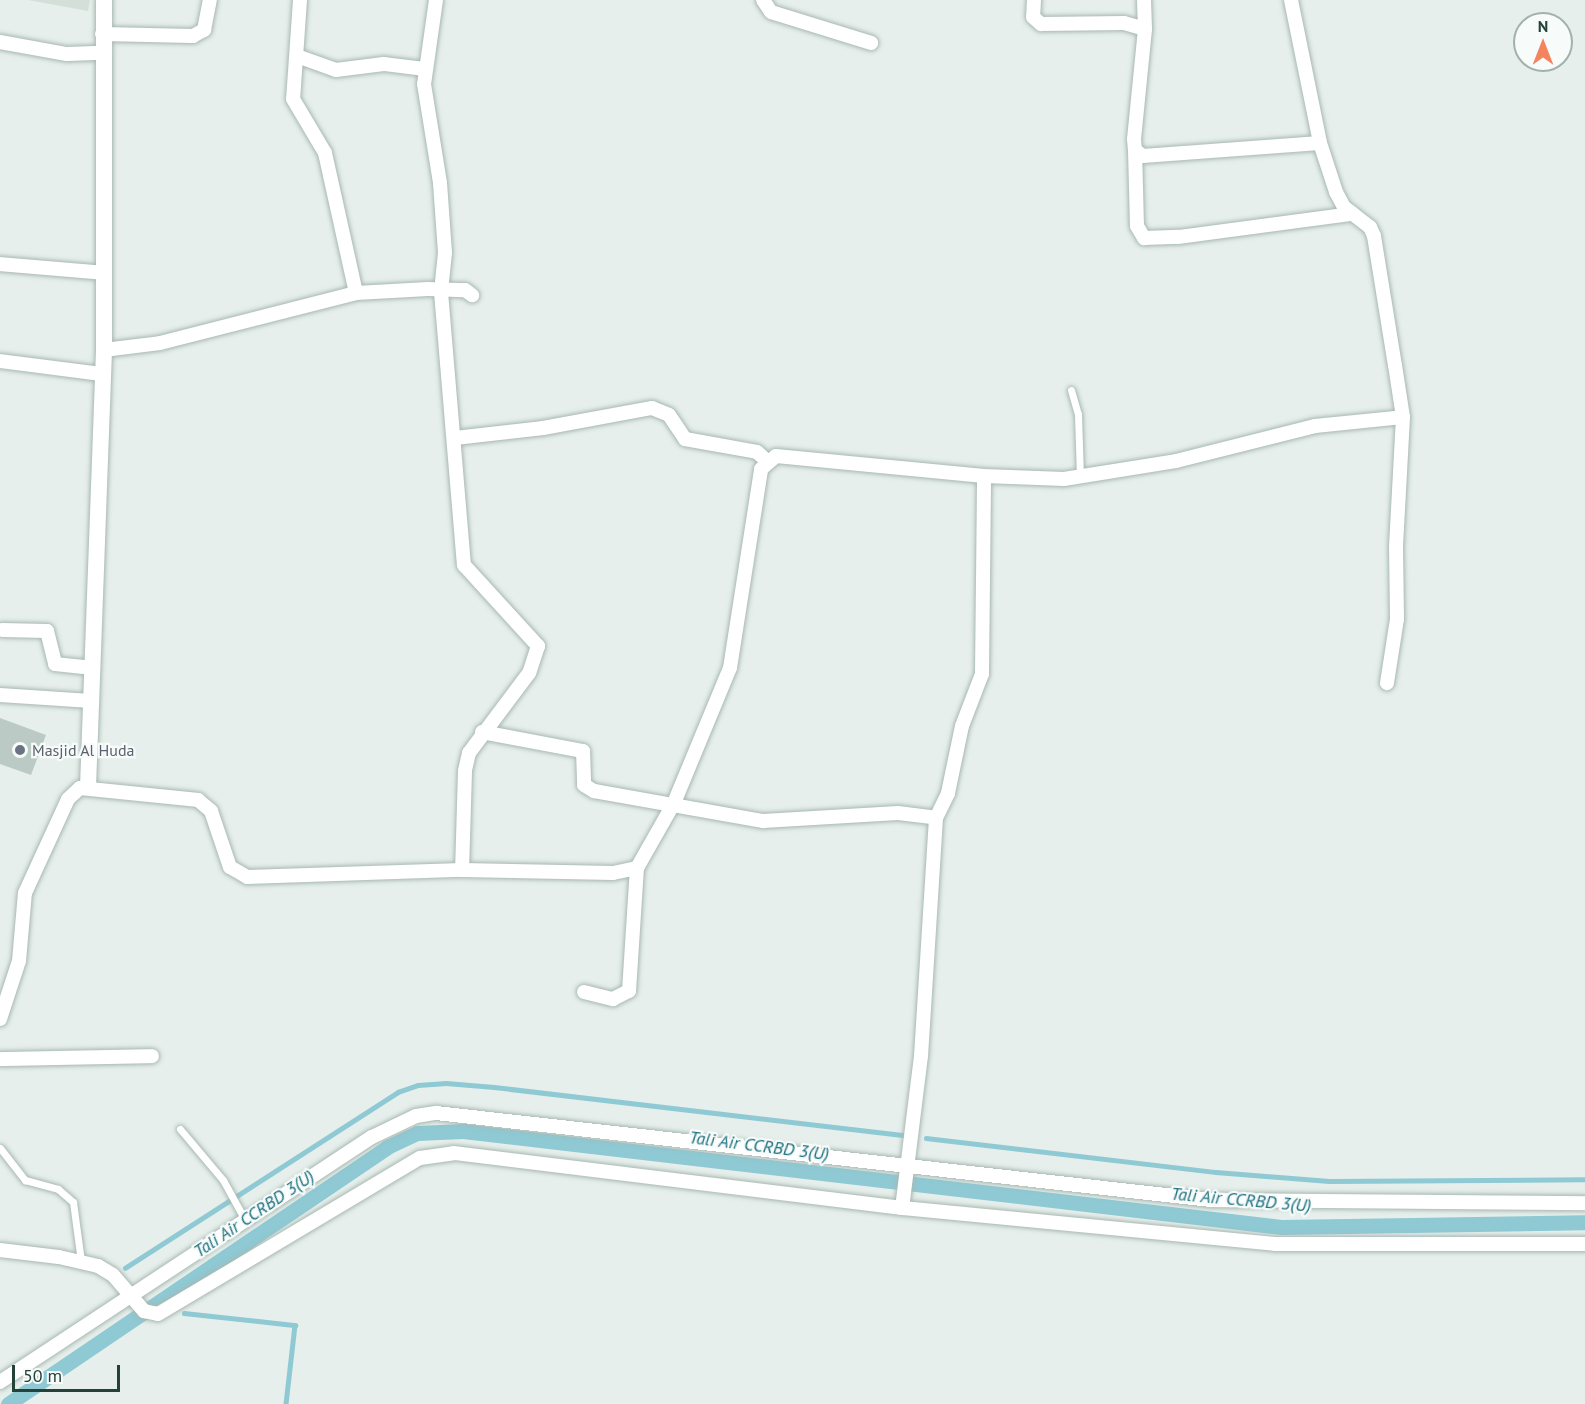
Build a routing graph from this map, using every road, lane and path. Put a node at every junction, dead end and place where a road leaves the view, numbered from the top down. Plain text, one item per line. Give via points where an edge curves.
1 (104, 0) edge
2 (210, 0) edge
3 (300, 0) edge
4 (436, 0) edge
5 (763, 0) edge
6 (1034, 0) edge
7 (1144, 0) edge
8 (1291, 0) edge
9 (1145, 29) junction
10 (102, 34) junction
11 (0, 42) edge
12 (870, 44) dead end
13 (102, 53) junction
14 (297, 56) junction
15 (424, 69) junction
16 (1320, 143) junction
17 (1135, 150) junction
18 (1352, 214) junction
19 (0, 264) edge
20 (105, 273) junction
21 (441, 292) junction
22 (356, 293) junction
23 (472, 295) dead end
24 (104, 350) junction
25 (0, 361) edge
26 (102, 374) junction
27 (1071, 390) dead end
28 (1403, 417) junction
29 (455, 438) junction
30 (767, 461) junction
31 (984, 476) junction
32 (1080, 476) junction
33 (2, 630) dead end
34 (93, 668) junction
35 (1387, 683) dead end
36 (0, 695) edge
37 (91, 701) junction
38 (482, 732) junction
39 (88, 787) junction
40 (674, 803) junction
41 (936, 818) junction
42 (637, 868) junction
43 (462, 870) junction
44 (584, 992) dead end
45 (0, 1019) edge
46 (152, 1056) dead end
47 (0, 1059) edge
48 (180, 1129) dead end
49 (0, 1148) edge
50 (907, 1171) junction
51 (903, 1203) junction
52 (1585, 1203) edge
53 (245, 1220) junction
54 (1585, 1244) edge
55 (0, 1251) edge
56 (81, 1261) junction
57 (132, 1296) junction
58 (0, 1382) edge

1 - 10 street
2 - 10 street via 204,30 193,36
3 - 14 street
4 - 15 street
5 - 12 street via 771,12
6 - 9 street via 1033,17 1041,24 1125,23
7 - 9 street
8 - 16 street
9 - 17 street
10 - 13 street
11 - 13 street via 67,54
13 - 20 street
14 - 15 street via 336,70 384,63
14 - 22 street via 293,99 325,153
15 - 21 street via 445,253
16 - 17 street via 1182,155 1143,156
16 - 18 street via 1340,202
17 - 18 street via 1137,225 1144,238 1179,237
18 - 28 street via 1370,227 1377,245
19 - 20 street
20 - 24 street
21 - 22 street via 428,289
21 - 23 street via 465,290
21 - 29 street
22 - 24 street via 160,343
24 - 26 street
25 - 26 street
26 - 34 street
27 - 32 lane via 1078,414
28 - 32 street via 1315,426 1176,461
28 - 35 street via 1396,546 1397,619
29 - 30 street via 543,428 652,408 669,414 685,439 757,452
29 - 38 street via 464,565 538,646 538,656 517,691
30 - 31 street via 785,454
30 - 40 street via 759,481 730,668
31 - 32 street
31 - 41 street via 982,674 962,726 948,793
33 - 34 street via 47,631 55,664
34 - 37 street
36 - 37 street
37 - 39 street
38 - 40 street via 578,749 586,755 588,788
38 - 43 street via 465,771
39 - 43 street via 198,800 211,811 230,867 247,877
39 - 45 street via 75,790 68,799 29,883 23,900 19,961
40 - 41 street via 770,821 898,813
40 - 42 street
41 - 50 street via 921,1056
42 - 43 street via 613,873
42 - 44 street via 629,991 614,999
46 - 47 street
48 - 53 lane via 229,1190
49 - 56 lane via 25,1180 58,1189 73,1202
50 - 51 street
50 - 52 street via 1211,1200
50 - 53 street via 436,1113 416,1116 372,1137
51 - 54 street via 1286,1244
51 - 57 street via 477,1154 436,1154 390,1175 168,1311 149,1314
53 - 57 street
55 - 56 street
56 - 57 street via 117,1280
57 - 58 street

